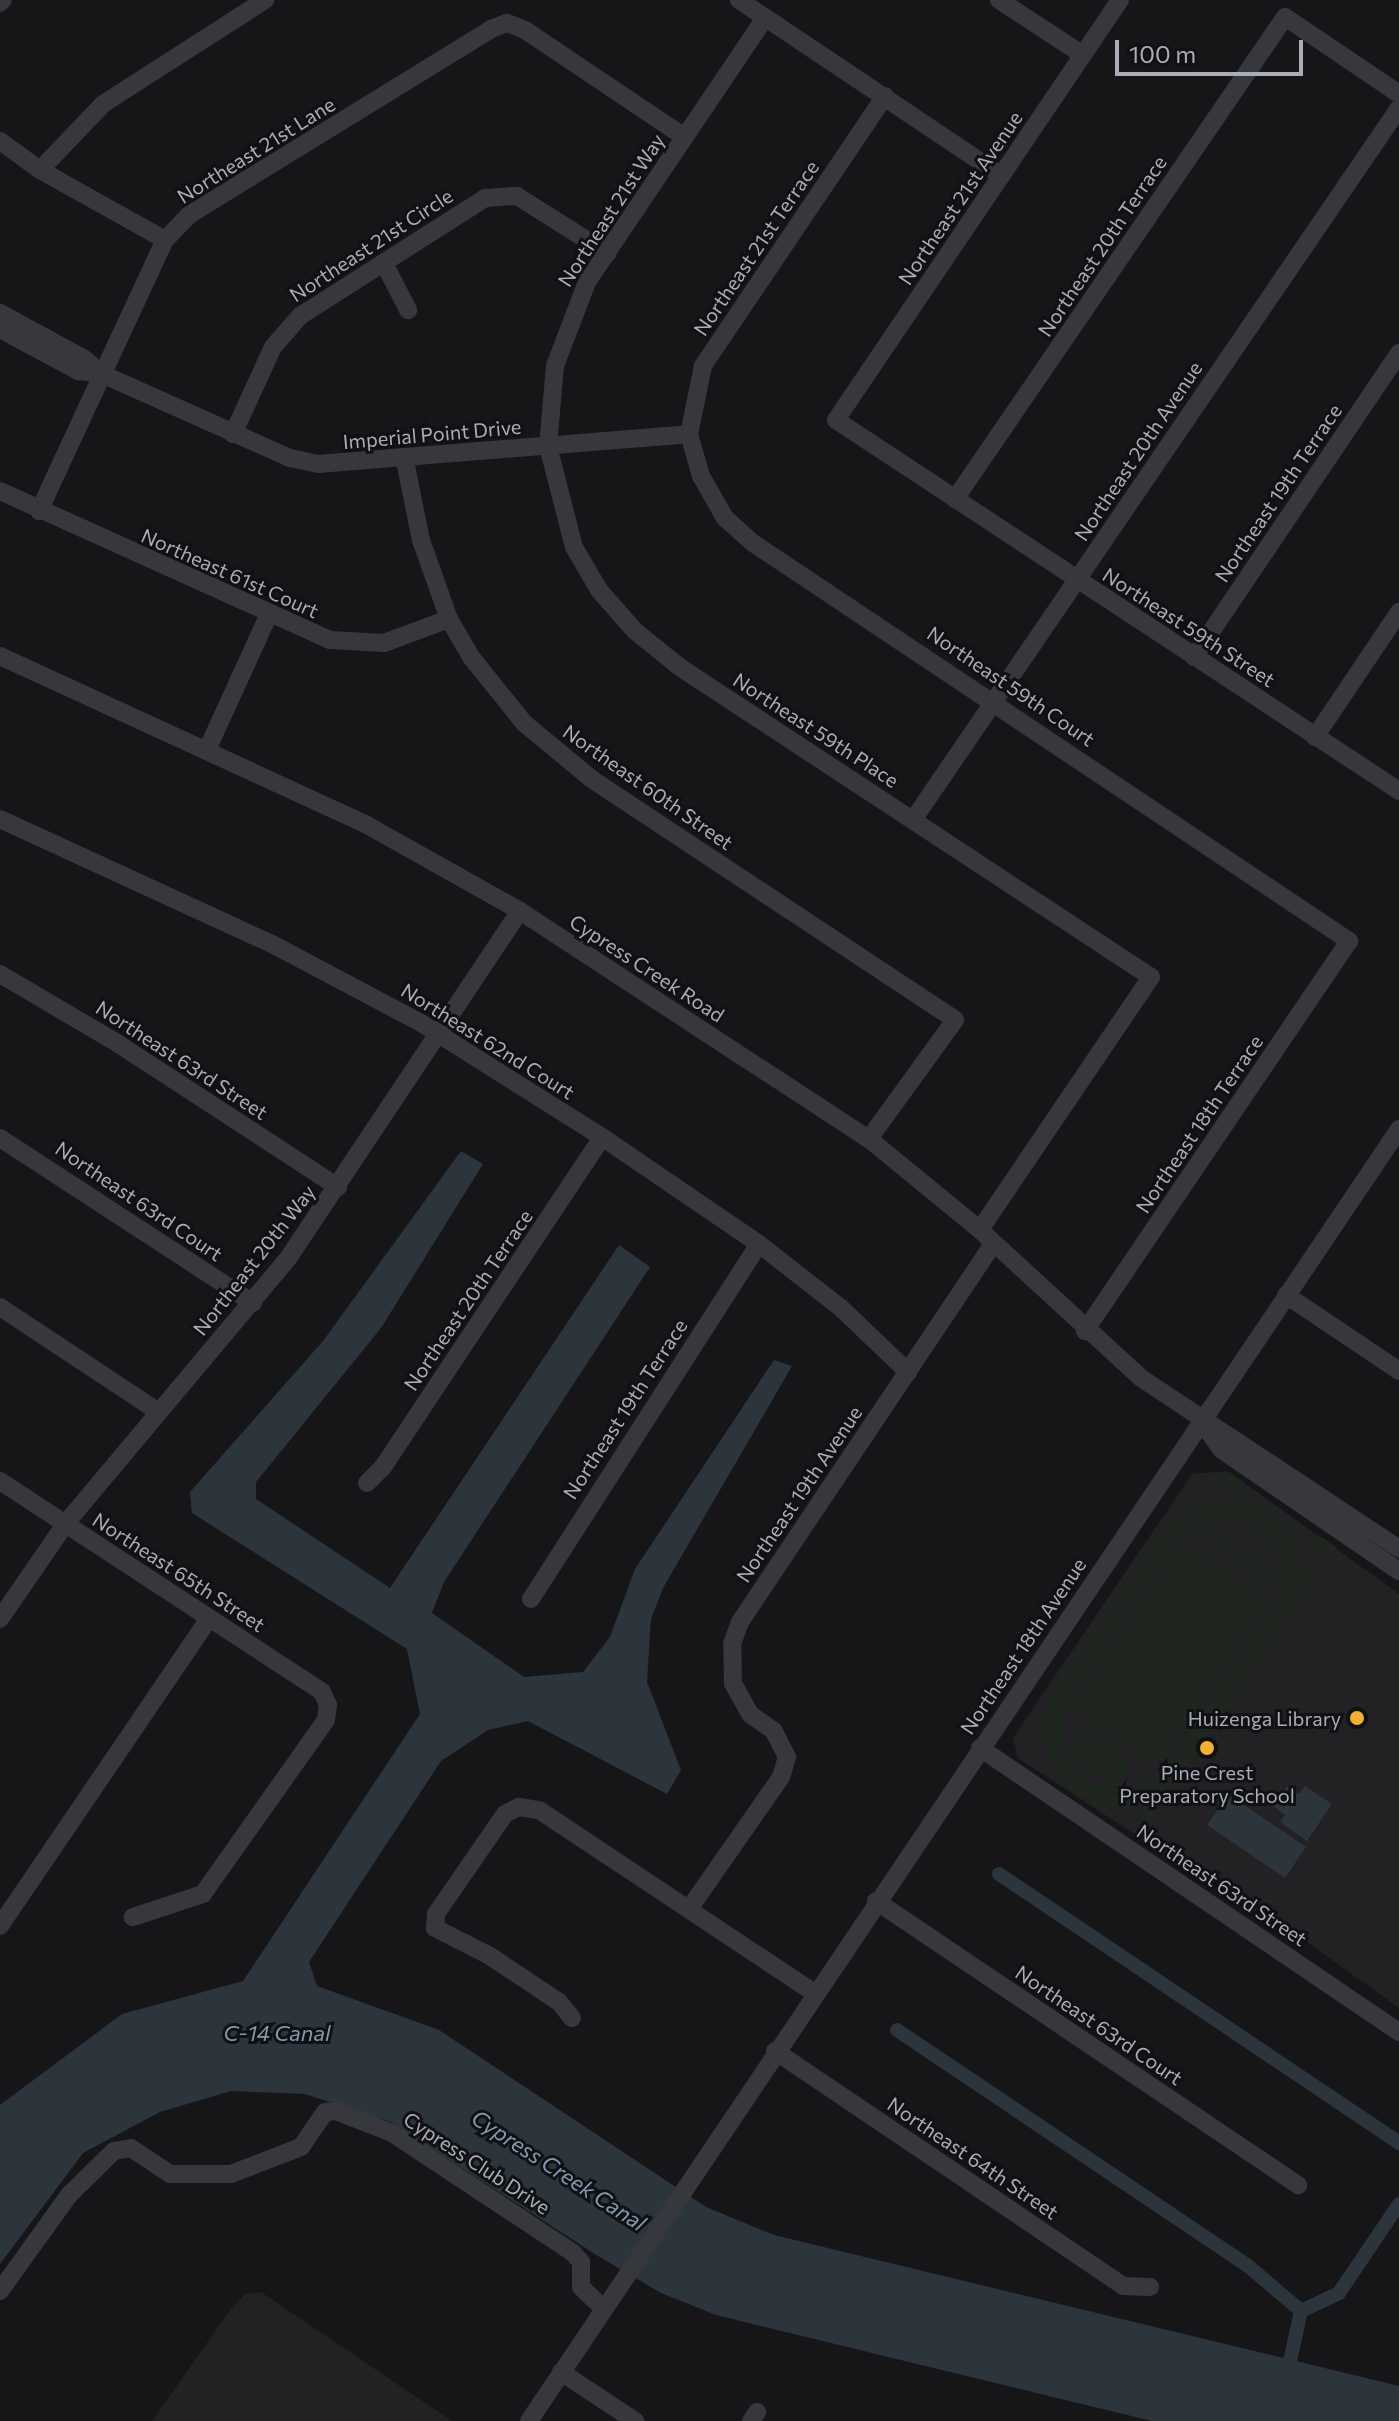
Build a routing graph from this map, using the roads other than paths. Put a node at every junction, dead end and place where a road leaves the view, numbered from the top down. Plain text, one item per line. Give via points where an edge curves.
1 (265, 0) edge
2 (739, 0) edge
3 (999, 0) edge
4 (1120, 0) edge
5 (765, 18) junction
6 (1083, 55) junction
7 (1399, 94) edge
8 (885, 96) junction
9 (1399, 108) edge
10 (684, 137) junction
11 (0, 141) edge
12 (40, 170) junction
13 (1002, 176) junction
14 (165, 240) junction
15 (607, 253) junction
16 (384, 263) junction
17 (408, 310) dead end
18 (0, 313) edge
19 (0, 329) edge
20 (1399, 353) edge
21 (102, 374) junction
22 (836, 420) joint
23 (233, 434) junction
24 (689, 434) junction
25 (548, 446) junction
26 (405, 461) junction
27 (0, 491) edge
28 (955, 499) junction
29 (39, 511) junction
30 (1077, 579) junction
31 (1399, 612) edge
32 (268, 616) junction
33 (449, 619) junction
34 (0, 656) edge
35 (1194, 657) junction
36 (995, 700) junction
37 (1315, 737) junction
38 (207, 750) junction
39 (1399, 791) edge
40 (0, 819) edge
41 (913, 820) junction
42 (520, 911) junction
43 (1349, 941) joint
44 (0, 974) edge
45 (438, 1033) junction
46 (1399, 1129) edge
47 (602, 1137) junction
48 (0, 1138) edge
49 (869, 1139) junction
50 (338, 1187) junction
51 (980, 1230) junction
52 (994, 1243) junction
53 (759, 1244) junction
54 (1286, 1295) junction
55 (253, 1303) junction
56 (0, 1307) edge
57 (1085, 1331) junction
58 (1399, 1371) edge
59 (908, 1372) junction
60 (157, 1411) junction
61 (1201, 1422) junction
62 (0, 1481) edge
63 (367, 1483) dead end
64 (66, 1523) junction
65 (1399, 1549) edge
66 (1399, 1571) edge
67 (531, 1599) dead end
68 (0, 1619) edge
69 (209, 1619) junction
70 (980, 1748) junction
71 (876, 1901) junction
72 (689, 1909) junction
73 (133, 1917) dead end
74 (0, 1926) edge
75 (814, 1993) junction
76 (572, 2018) dead end
77 (1399, 2032) edge
78 (775, 2051) junction
79 (1298, 2185) dead end
80 (1150, 2287) dead end
81 (0, 2291) edge
82 (604, 2309) junction
83 (561, 2372) junction
84 (529, 2421) edge
85 (635, 2421) edge

1 - 12 street via 103,104
2 - 5 street
3 - 6 street
4 - 6 street, Northeast 21st Avenue
5 - 8 street
5 - 10 street, Northeast 21st Way
6 - 13 street, Northeast 21st Avenue
7 - 28 street, Northeast 20th Terrace via 1285,17
8 - 13 street
8 - 24 street, Northeast 21st Terrace via 703,366
9 - 30 street, Northeast 20th Avenue
10 - 14 street, Northeast 21st Lane via 507,23 189,215
10 - 15 street, Northeast 21st Way
11 - 12 street
12 - 14 street
13 - 22 street, Northeast 21st Avenue
14 - 21 street, Northeast 21st Lane
15 - 16 street, Northeast 21st Circle via 517,196 502,194 485,198
15 - 25 street, Northeast 21st Way via 587,282 555,366
16 - 17 street
16 - 23 street, Northeast 21st Circle via 287,329 273,347
18 - 21 street, Imperial Point Drive
19 - 21 street, Imperial Point Drive via 78,371
20 - 35 street, Northeast 19th Terrace
21 - 23 street, Imperial Point Drive
21 - 29 street, Northeast 21st Lane
22 - 28 street, Northeast 59th Street
23 - 26 street, Imperial Point Drive via 318,464
24 - 25 street, Imperial Point Drive
24 - 36 street, Northeast 59th Court via 701,476 725,518 753,543
25 - 26 street, Imperial Point Drive
25 - 41 street, Northeast 59th Place via 574,547 599,590 635,631 681,668
26 - 33 street, Northeast 60th Street via 421,540
27 - 29 street, Northeast 61st Court
28 - 30 street, Northeast 59th Street
29 - 32 street, Northeast 61st Court
30 - 35 street, Northeast 59th Street
30 - 36 street, Northeast 20th Avenue
31 - 37 street
32 - 33 street, Northeast 61st Court via 330,640 362,644 405,638
32 - 38 street
33 - 49 street, Northeast 60th Street via 493,688 558,754 955,1020
34 - 38 street, Cypress Creek Road
35 - 37 street, Northeast 59th Street
36 - 41 street, Northeast 20th Avenue
36 - 43 street, Northeast 59th Court
37 - 39 street, Northeast 59th Street
38 - 42 street, Cypress Creek Road via 367,825
40 - 45 street, Northeast 62nd Court via 272,944
41 - 51 street, Northeast 59th Place via 1151,977
42 - 45 street, Northeast 20th Way
42 - 49 street, Cypress Creek Road
43 - 57 street, Northeast 18th Terrace
44 - 50 street, Northeast 63rd Street via 117,1043
45 - 47 street, Northeast 62nd Court
45 - 50 street, Northeast 20th Way
46 - 54 street, Northeast 18th Avenue
47 - 53 street, Northeast 62nd Court
47 - 63 street, Northeast 20th Terrace via 383,1467
48 - 55 street, Northeast 63rd Court
49 - 51 street, Cypress Creek Road
50 - 55 street, Northeast 20th Way
51 - 52 street, Cypress Creek Road
52 - 57 street, Cypress Creek Road
52 - 59 street, Northeast 19th Avenue
53 - 59 street, Northeast 62nd Court via 841,1308
53 - 67 street, Northeast 19th Terrace
54 - 58 street
54 - 61 street, Northeast 18th Avenue
55 - 60 street, Northeast 20th Way
56 - 60 street
57 - 61 street, Cypress Creek Road
59 - 72 street, Northeast 19th Avenue via 768,1575 732,1644 738,1695 784,1743 787,1757 781,1777
60 - 64 street, Northeast 20th Way
61 - 65 street, Cypress Creek Road via 1232,1436
61 - 66 street, Cypress Creek Road via 1222,1450
61 - 70 street, Northeast 18th Avenue
62 - 64 street, Northeast 65th Street
64 - 68 street, Northeast 20th Way
64 - 69 street, Northeast 65th Street
69 - 73 street, Northeast 65th Street via 322,1692 328,1705 326,1720 203,1894
69 - 74 street
70 - 71 street, Northeast 18th Avenue
70 - 77 street, Northeast 63rd Street
71 - 75 street, Northeast 18th Avenue
71 - 79 street, Northeast 63rd Court
72 - 75 street
72 - 76 street via 539,1810 519,1807 505,1814 436,1914 435,1928 490,1956 559,2002
75 - 78 street, Northeast 18th Avenue
78 - 80 street, Northeast 64th Street via 1123,2286
78 - 82 street, Northeast 18th Avenue
81 - 82 street, Cypress Club Drive via 69,2195 114,2151 131,2148 170,2174 231,2174 301,2147 325,2112 336,2111 392,2133 573,2253 581,2262 581,2287
82 - 83 street, Northeast 18th Avenue
83 - 84 street, Northeast 18th Avenue
83 - 85 street

